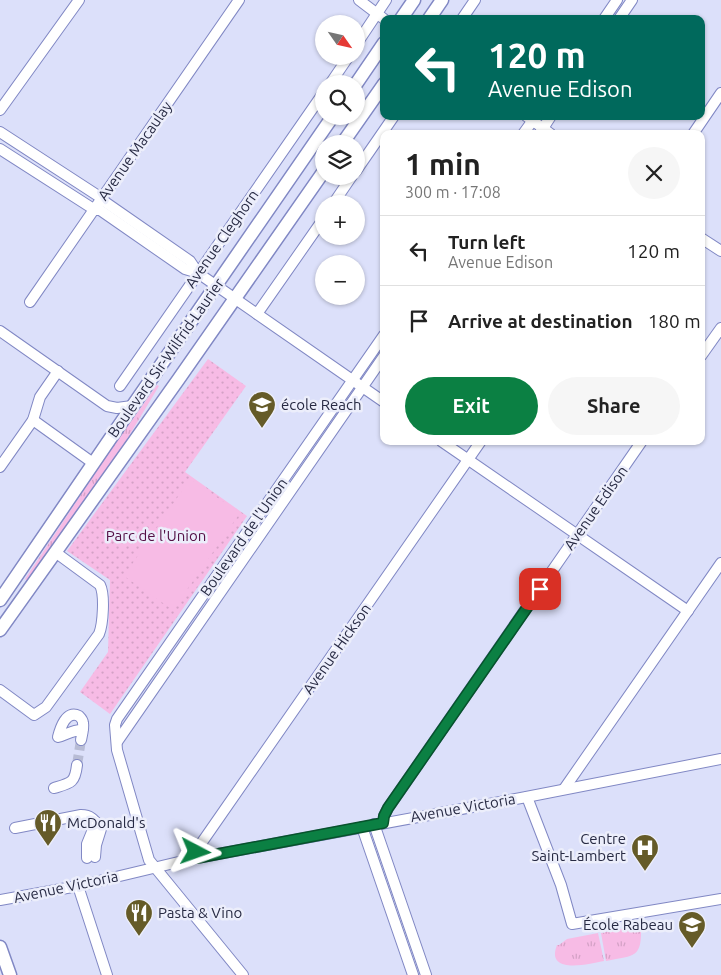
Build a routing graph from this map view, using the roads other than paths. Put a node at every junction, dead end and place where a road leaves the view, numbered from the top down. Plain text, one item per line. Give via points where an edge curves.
1 (78, 0) edge
2 (239, 0) edge
3 (359, 0) edge
4 (386, 0) edge
5 (414, 0) edge
6 (442, 0) edge
7 (475, 0) edge
8 (617, 0) edge
9 (632, 0) edge
10 (380, 15) edge
11 (381, 15) edge
12 (404, 15) edge
13 (432, 15) edge
14 (465, 15) edge
15 (607, 15) edge
16 (622, 15) edge
17 (380, 17) edge
18 (365, 35) edge
19 (380, 49) edge
20 (362, 75) edge
21 (380, 90) edge
22 (721, 94) edge
23 (315, 105) edge
24 (0, 110) edge
25 (705, 117) edge
26 (533, 120) edge
27 (327, 125) edge
28 (542, 130) edge
29 (0, 132) edge
30 (348, 135) edge
31 (380, 136) edge
32 (0, 149) edge
33 (365, 157) edge
34 (315, 184) edge
35 (102, 199) junction
36 (95, 210) junction
37 (315, 231) edge
38 (705, 241) edge
39 (721, 252) edge
40 (198, 273) junction
41 (216, 286) junction
42 (235, 299) junction
43 (30, 302) dead end
44 (257, 314) junction
45 (721, 328) edge
46 (0, 331) edge
47 (380, 341) edge
48 (705, 350) edge
49 (380, 362) edge
50 (58, 371) junction
51 (352, 380) junction
52 (120, 386) dead end
53 (362, 387) junction
54 (380, 399) edge
55 (132, 406) junction
56 (32, 420) junction
57 (447, 445) edge
58 (478, 445) edge
59 (639, 445) edge
60 (468, 460) junction
61 (93, 463) junction
62 (0, 467) edge
63 (578, 535) junction
64 (55, 552) junction
65 (721, 563) edge
66 (0, 600) edge
67 (688, 611) junction
68 (0, 630) edge
69 (0, 690) edge
70 (82, 735) joint
71 (117, 742) junction
72 (721, 759) edge
73 (77, 765) tunnel mouth
74 (54, 788) dead end
75 (564, 789) junction
76 (527, 796) junction
77 (378, 824) junction
78 (362, 827) junction
79 (15, 828) dead end
80 (91, 858) dead end
81 (197, 858) junction
82 (154, 868) junction
83 (78, 886) junction
84 (721, 898) edge
85 (0, 900) edge
86 (0, 947) edge
87 (10, 975) edge
88 (107, 975) edge
89 (243, 975) edge
90 (413, 975) edge
91 (426, 975) edge

1 - 24 street
2 - 35 street, Avenue Macaulay
3 - 10 street
4 - 11 street
5 - 12 main road
6 - 13 main road
7 - 14 street
8 - 15 street
9 - 16 street
17 - 18 street
19 - 20 main road
21 - 30 main road
22 - 25 street
23 - 40 street, Avenue Cleghorn
26 - 28 street
27 - 41 main road, Boulevard Sir-Wilfrid-Laurier
29 - 35 street
31 - 33 street
32 - 36 street
34 - 42 main road, Boulevard Sir-Wilfrid-Laurier
35 - 36 street, Avenue Macaulay
35 - 40 street via 190,261
36 - 40 street via 100,210 185,269
36 - 43 street, Avenue Macaulay
37 - 44 street
38 - 39 street
40 - 41 street
40 - 52 street, Avenue Cleghorn
41 - 42 street
41 - 55 main road, Boulevard Sir-Wilfrid-Laurier
42 - 44 street
42 - 64 main road, Boulevard Sir-Wilfrid-Laurier
44 - 51 street
45 - 48 street
46 - 50 street
47 - 51 street, Boulevard de l'Union
49 - 53 street, Boulevard de l'Union
50 - 55 street via 104,404 113,408
50 - 56 street via 40,397
51 - 53 street
51 - 71 street, Boulevard de l'Union via 117,719
53 - 54 street
53 - 71 street, Boulevard de l'Union
55 - 61 main road, Boulevard Sir-Wilfrid-Laurier
56 - 61 street
56 - 62 street
57 - 60 street
58 - 60 street, Avenue Hickson
59 - 63 street, Avenue Edison
60 - 63 street
60 - 81 street, Avenue Hickson via 198,848
61 - 66 main road, Boulevard Sir-Wilfrid-Laurier
63 - 67 street
63 - 77 street, Avenue Edison
64 - 68 main road, Boulevard Sir-Wilfrid-Laurier
64 - 69 street via 100,585 103,593 100,630 46,707 34,715
65 - 67 street
67 - 75 street
70 - 70 street via 77,730 58,737 63,722 76,715 82,720
71 - 82 street, Boulevard de l'Union via 145,849
72 - 75 street, Avenue Victoria
73 - 74 street via 72,782
75 - 76 street, Avenue Victoria
76 - 77 street, Avenue Victoria
76 - 84 street via 561,885 572,924
77 - 78 street, Avenue Victoria
77 - 91 street
78 - 81 street, Avenue Victoria
78 - 90 street
79 - 80 street via 81,814 90,816 91,823 101,831
81 - 82 street, Avenue Victoria
82 - 83 street, Avenue Victoria
82 - 89 street, Boulevard de l'Union
83 - 85 street, Avenue Victoria
83 - 88 street
86 - 87 main road

